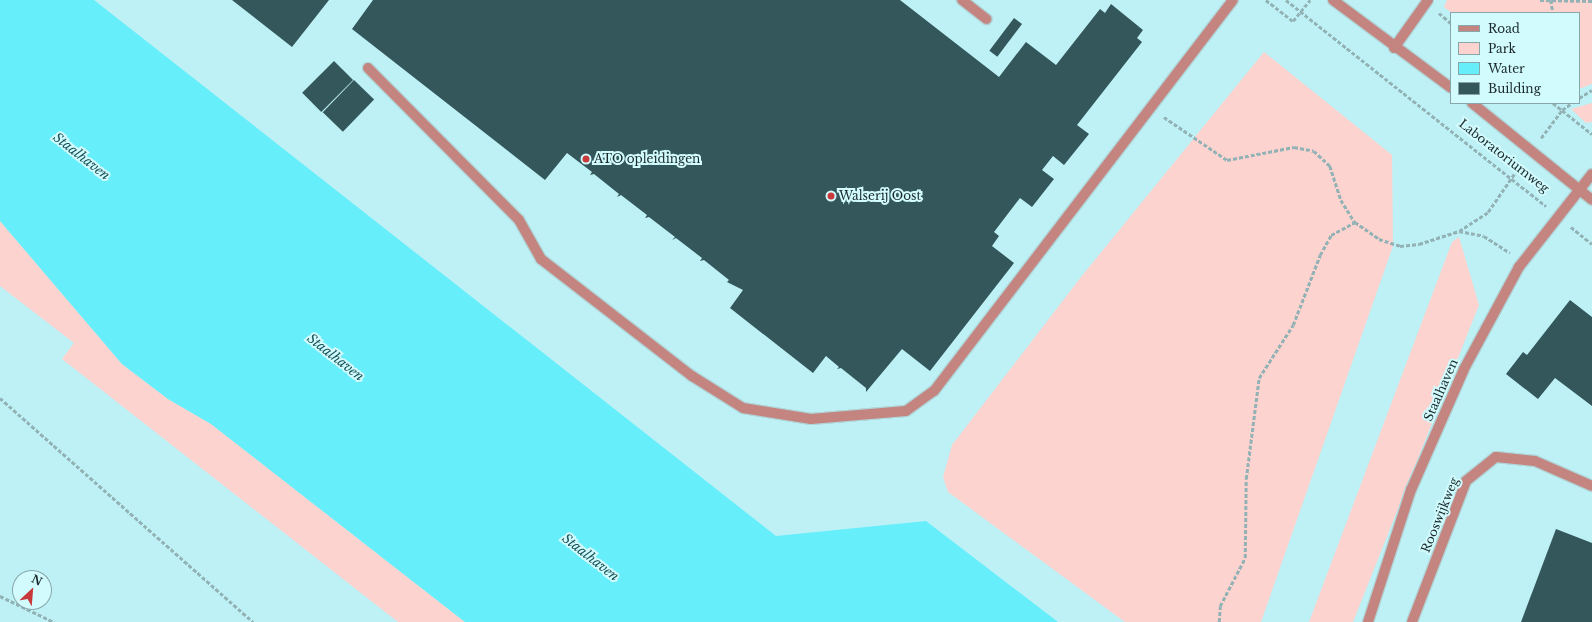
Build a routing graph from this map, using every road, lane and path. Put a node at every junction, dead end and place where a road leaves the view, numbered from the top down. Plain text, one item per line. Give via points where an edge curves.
1 (962, 0) edge
2 (1233, 0) edge
3 (1266, 0) edge
4 (1286, 0) edge
5 (1310, 0) edge
6 (1333, 0) edge
7 (1428, 0) edge
8 (1540, 0) edge
9 (1551, 0) edge
10 (1592, 1) edge
11 (1300, 12) junction
12 (1553, 12) edge
13 (986, 19) dead end
14 (1394, 48) junction
15 (368, 68) dead end
16 (1450, 87) edge
17 (1592, 90) edge
18 (1580, 97) edge
19 (1473, 104) edge
20 (1554, 104) edge
21 (1149, 106) junction
22 (1592, 134) edge
23 (1592, 174) edge
24 (1511, 177) junction
25 (1580, 189) junction
26 (1592, 200) edge
27 (1559, 216) junction
28 (1355, 222) junction
29 (1459, 231) junction
30 (1592, 244) edge
31 (1523, 263) junction
32 (0, 398) edge
33 (1592, 486) edge
34 (0, 596) edge
35 (54, 622) edge
36 (253, 622) edge
37 (1219, 622) edge
38 (1368, 622) edge
39 (1412, 622) edge

1 - 13 street
2 - 21 street
3 - 11 path via 1293,21
4 - 11 path, Laboratoriumweg
5 - 11 path
6 - 14 street
7 - 14 street
8 - 9 path
9 - 10 path
9 - 12 path
11 - 24 path, Laboratoriumweg
14 - 16 street
15 - 21 street via 519,220 541,259 692,376 743,408 811,420 906,411 934,391
17 - 18 path
19 - 25 street, Laboratoriumweg
20 - 22 path
21 - 28 path via 1227,160 1294,147 1314,151 1330,166 1341,200
23 - 25 street, Staalhaven
24 - 27 path, Laboratoriumweg
24 - 29 path via 1488,212
25 - 26 street, Laboratoriumweg
25 - 27 street, Staalhaven
27 - 30 path, Laboratoriumweg
27 - 31 street, Staalhaven
28 - 29 path via 1379,238 1400,246 1419,244
28 - 37 path via 1331,235 1320,255 1293,325 1259,378 1246,479 1245,558 1220,606
29 - 31 path via 1484,236
31 - 38 street, Staalhaven via 1464,369 1414,482
32 - 36 path
33 - 39 street, Rooswijkweg via 1536,460 1496,457 1466,481
34 - 35 path

